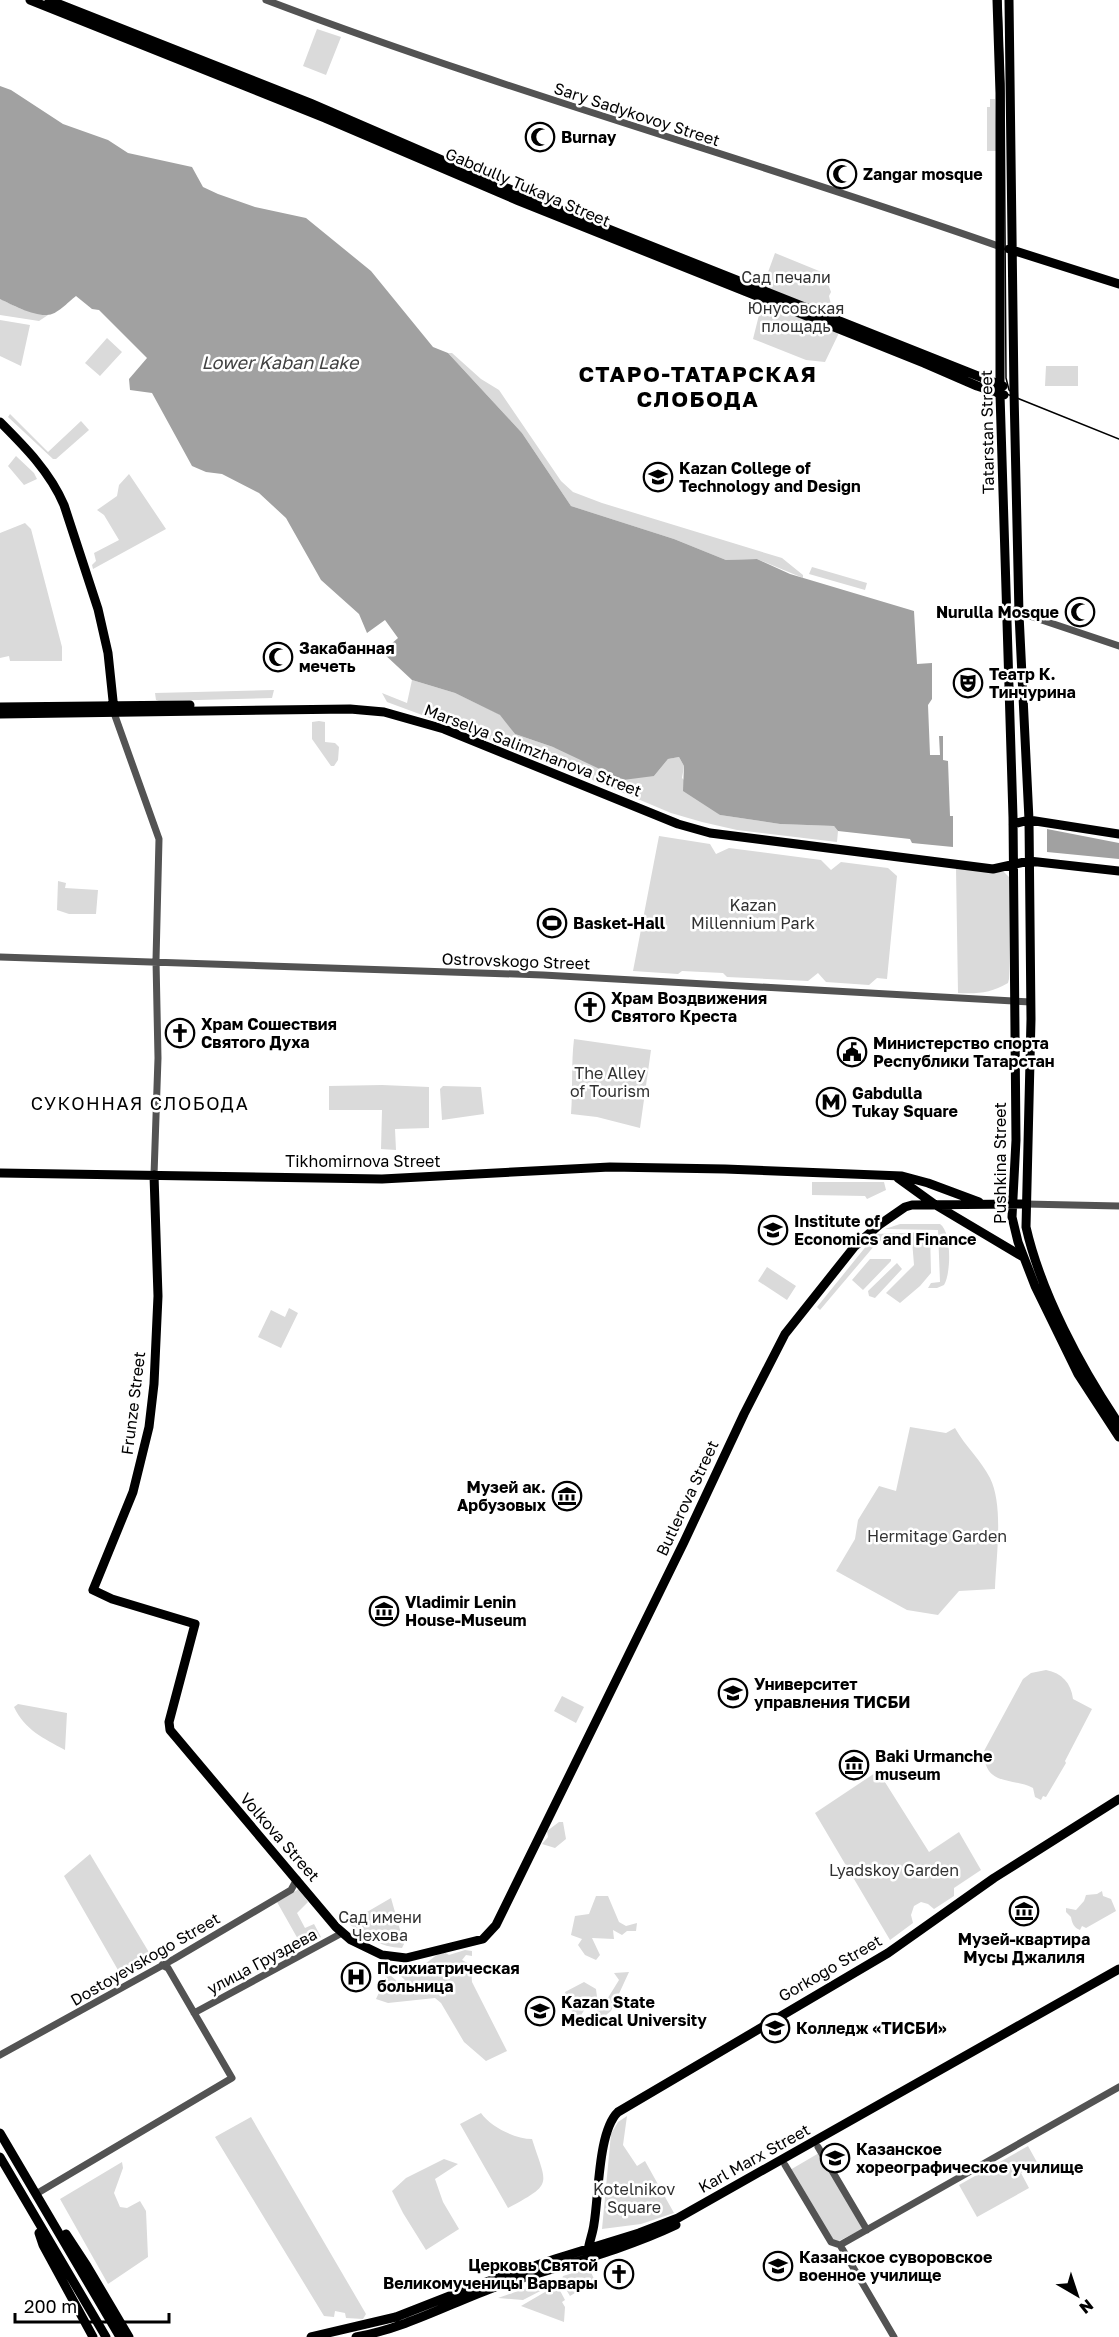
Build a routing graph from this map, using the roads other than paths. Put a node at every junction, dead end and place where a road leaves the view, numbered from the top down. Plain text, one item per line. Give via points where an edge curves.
1 (30, 0) edge
2 (49, 0) edge
3 (266, 0) edge
4 (997, 0) edge
5 (1009, 0) edge
6 (1001, 247) junction
7 (1012, 250) junction
8 (1119, 284) edge
9 (1000, 390) junction
10 (1014, 395) junction
11 (0, 422) edge
12 (1006, 608) junction
13 (1019, 614) junction
14 (1119, 646) edge
15 (0, 707) edge
16 (113, 709) junction
17 (0, 714) edge
18 (1029, 820) junction
19 (1013, 824) junction
20 (1119, 834) edge
21 (1029, 861) junction
22 (1014, 864) junction
23 (1119, 871) edge
24 (0, 957) edge
25 (156, 960) junction
26 (1015, 1001) junction
27 (1031, 1002) junction
28 (0, 1173) edge
29 (154, 1175) junction
30 (897, 1178) junction
31 (934, 1204) junction
32 (987, 1204) junction
33 (1012, 1204) junction
34 (1025, 1204) junction
35 (1119, 1206) edge
36 (905, 1207) junction
37 (1023, 1257) junction
38 (1119, 1424) edge
39 (1119, 1437) edge
40 (195, 1624) joint
41 (1119, 1799) edge
42 (297, 1879) junction
43 (342, 1933) junction
44 (483, 1939) joint
45 (162, 1965) junction
46 (1119, 1969) edge
47 (1119, 1975) edge
48 (194, 2013) junction
49 (0, 2055) edge
50 (1119, 2087) edge
51 (0, 2133) edge
52 (818, 2147) junction
53 (0, 2157) edge
54 (785, 2165) junction
55 (36, 2194) junction
56 (35, 2219) junction
57 (52, 2220) junction
58 (867, 2230) junction
59 (840, 2245) junction
60 (588, 2254) junction
61 (93, 2337) edge
62 (106, 2337) edge
63 (120, 2337) edge
64 (129, 2337) edge
65 (310, 2337) edge
66 (356, 2337) edge
67 (894, 2337) edge

1 - 9 main road, Gabdully Tukaya Street via 949,375
2 - 9 main road, Gabdully Tukaya Street via 310,103 523,195
3 - 6 street, Sary Sadykovoy Street via 573,107
4 - 6 main road, Tatarstan Street
5 - 7 main road, Tatarstan Street
6 - 7 main road
6 - 9 main road, Tatarstan Street
7 - 8 main road
7 - 10 main road, Tatarstan Street
9 - 10 main road, Gabdully Tukaya Street
9 - 12 main road, Tatarstan Street
10 - 13 main road, Tatarstan Street
11 - 16 main road via 40,464 64,505 98,609 108,653
12 - 13 street
12 - 19 main road, Tatarstan Street
13 - 14 street
13 - 18 main road, Tatarstan Street
15 - 16 main road
16 - 17 main road, Marselya Salimzhanova Street
16 - 22 main road, Marselya Salimzhanova Street via 384,712 444,729 693,829 983,868
16 - 25 street via 159,838
18 - 19 main road
18 - 20 main road
18 - 21 main road, Tatarstan Street
19 - 22 main road, Tatarstan Street
21 - 22 main road, Marselya Salimzhanova Street
21 - 23 main road, Marselya Salimzhanova Street
21 - 27 main road, Pushkina Street
22 - 26 main road, Pushkina Street
24 - 25 street, Ostrovskogo Street
25 - 26 street, Ostrovskogo Street via 638,979
25 - 29 street
26 - 27 street, Ostrovskogo Street
26 - 33 main road, Pushkina Street via 1016,1140
27 - 34 main road, Pushkina Street
28 - 29 main road, Tikhomirnova Street
29 - 30 main road, Tikhomirnova Street via 382,1179 610,1167
29 - 40 main road, Frunze Street via 158,1296 148,1427 133,1492 93,1590
30 - 31 main road
30 - 32 main road, Tikhomirnova Street via 928,1183
30 - 36 main road via 908,1190
31 - 32 main road, Butlerova Street
31 - 36 main road, Butlerova Street
31 - 37 main road
32 - 33 main road, Butlerova Street
33 - 34 main road, Butlerova Street
33 - 37 main road, Pushkina Street via 1013,1226
34 - 35 street
34 - 38 main road, Pushkina Street via 1030,1248 1048,1292 1088,1377
36 - 44 main road, Butlerova Street via 855,1246 785,1334 496,1925
37 - 39 main road, Pushkina Street via 1078,1374
40 - 42 main road, Volkova Street via 170,1730
41 - 60 main road, Gorkogo Street via 999,1875 888,1953 618,2112 608,2125 604,2140
42 - 43 main road, Volkova Street
42 - 45 street, Dostoyevskogo Street via 291,1890
43 - 44 main road, Volkova Street via 394,1958
43 - 48 street, улица Груздева
45 - 48 street via 168,1968
45 - 49 street, Dostoyevskogo Street
46 - 60 main road, Karl Marx Street via 678,2218
47 - 52 main road, Karl Marx Street
48 - 55 street via 232,2078
50 - 58 street
51 - 55 main road
52 - 54 main road, Karl Marx Street
52 - 58 street
53 - 56 main road
54 - 59 street via 831,2242
54 - 60 main road, Karl Marx Street via 642,2241
55 - 57 main road
56 - 61 main road via 43,2245
56 - 62 main road
57 - 63 main road
57 - 64 main road via 75,2246
58 - 59 street
59 - 67 street
60 - 65 main road, Karl Marx Street via 490,2281 396,2317
60 - 66 main road, Karl Marx Street via 401,2325

